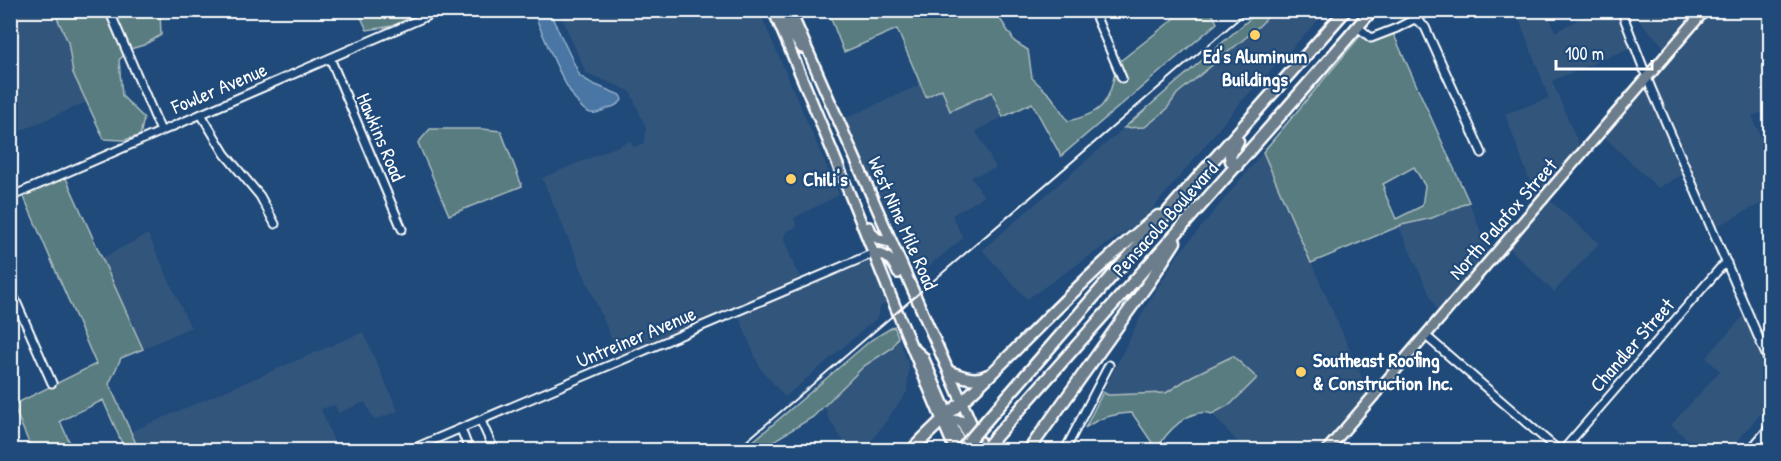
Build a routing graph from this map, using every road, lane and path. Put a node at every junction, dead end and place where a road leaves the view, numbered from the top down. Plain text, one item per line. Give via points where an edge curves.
1 (109, 10) edge
2 (441, 10) edge
3 (773, 10) edge
4 (781, 10) edge
5 (790, 10) edge
6 (1093, 10) edge
7 (1346, 10) edge
8 (1372, 10) edge
9 (1621, 10) edge
10 (1706, 10) edge
11 (1428, 12) edge
12 (1415, 19) junction
13 (1358, 27) junction
14 (330, 58) junction
15 (815, 68) junction
16 (1122, 78) dead end
17 (1647, 78) junction
18 (1271, 95) junction
19 (201, 114) junction
20 (161, 131) junction
21 (1482, 153) dead end
22 (1237, 166) junction
23 (843, 176) junction
24 (10, 197) edge
25 (1179, 199) junction
26 (1188, 221) junction
27 (275, 224) dead end
28 (402, 229) dead end
29 (891, 242) junction
30 (874, 253) junction
31 (1726, 263) junction
32 (10, 288) edge
33 (912, 291) junction
34 (1426, 336) junction
35 (1770, 364) edge
36 (1108, 365) dead end
37 (950, 372) junction
38 (994, 372) junction
39 (52, 383) dead end
40 (963, 402) junction
41 (947, 418) junction
42 (481, 421) junction
43 (461, 429) junction
44 (1570, 442) junction
45 (410, 450) edge
46 (469, 450) edge
47 (494, 450) edge
48 (912, 450) edge
49 (955, 450) edge
50 (962, 450) edge
51 (975, 450) edge
52 (983, 450) edge
53 (1029, 450) edge
54 (1065, 450) edge
55 (1327, 450) edge
56 (1558, 450) edge
57 (1563, 450) edge
58 (1579, 450) edge

1 - 20 street
2 - 14 street, Fowler Avenue
3 - 23 main road, West Nine Mile Road
4 - 15 main road via 789,30
5 - 15 main road, West Nine Mile Road
6 - 16 street
7 - 18 highway, Pensacola Boulevard
8 - 13 highway, Pensacola Boulevard
9 - 17 street
10 - 17 main road, North Palafox Street
11 - 12 street
12 - 13 street via 1371,38
12 - 21 street via 1425,27
13 - 22 highway, Pensacola Boulevard
14 - 19 street, Fowler Avenue
14 - 28 street, Hawkins Road
15 - 29 main road, West Nine Mile Road
17 - 31 street
17 - 34 main road, North Palafox Street
18 - 22 highway via 1262,116 1231,150 1231,161
18 - 25 highway, Pensacola Boulevard
19 - 20 street, Fowler Avenue
19 - 27 street via 225,153 260,196
20 - 24 street, Fowler Avenue
22 - 26 highway, Pensacola Boulevard
23 - 29 main road via 851,182 873,235 882,242
23 - 30 main road, West Nine Mile Road
25 - 38 highway via 1053,310
25 - 50 highway, Pensacola Boulevard, bridge
26 - 52 highway, Pensacola Boulevard
26 - 53 highway via 1150,281
29 - 33 main road, West Nine Mile Road
30 - 33 main road via 889,258 904,285
30 - 41 main road, West Nine Mile Road via 910,346 923,357
30 - 42 street, Untreiner Avenue
31 - 35 street
31 - 44 street, Chandler Street
32 - 39 street
33 - 37 main road, West Nine Mile Road
34 - 55 main road, North Palafox Street
34 - 56 street
36 - 54 street
37 - 38 highway via 982,379
37 - 40 main road, West Nine Mile Road
38 - 40 highway
40 - 41 highway
40 - 52 main road, West Nine Mile Road
41 - 48 highway
41 - 49 main road
41 - 50 main road
41 - 51 main road via 961,421
42 - 43 street, Untreiner Avenue
42 - 47 street
43 - 45 street, Untreiner Avenue
43 - 46 street
44 - 57 street, Chandler Street
44 - 58 street

